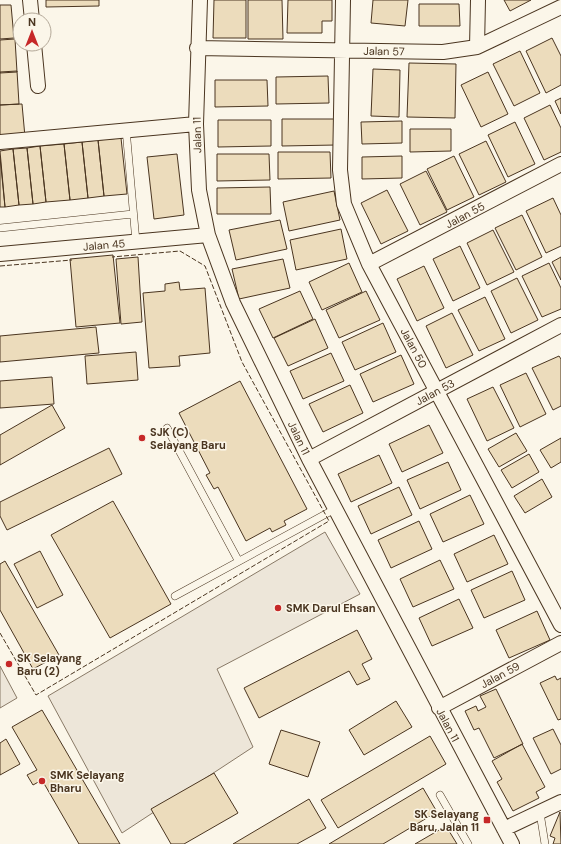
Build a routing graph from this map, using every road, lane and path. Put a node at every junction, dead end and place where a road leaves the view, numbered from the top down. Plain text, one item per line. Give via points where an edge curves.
1 (30, 0) edge
2 (200, 0) edge
3 (343, 0) edge
4 (478, 0) edge
5 (561, 7) edge
6 (31, 12) edge
7 (197, 48) junction
8 (477, 48) junction
9 (342, 50) junction
10 (35, 52) edge
11 (38, 86) dead end
12 (196, 124) junction
13 (126, 130) junction
14 (0, 142) edge
15 (561, 164) edge
16 (133, 214) junction
17 (0, 228) edge
18 (208, 234) junction
19 (136, 242) junction
20 (0, 254) edge
21 (369, 264) junction
22 (561, 325) edge
23 (436, 391) junction
24 (168, 428) dead end
25 (309, 459) junction
26 (335, 509) junction
27 (238, 560) junction
28 (175, 596) dead end
29 (561, 625) edge
30 (561, 643) edge
31 (439, 708) junction
32 (440, 795) dead end
33 (561, 802) edge
34 (540, 813) junction
35 (504, 829) junction
36 (468, 844) edge
37 (512, 844) edge
38 (545, 844) edge

1 - 6 street
2 - 7 street, Jalan 11
3 - 9 street, Jalan 50
4 - 8 street
5 - 8 street, Jalan 57
7 - 9 street, Jalan 57
7 - 12 street, Jalan 11
8 - 9 street, Jalan 57 via 443,52
9 - 21 street, Jalan 50 via 340,170 344,204
10 - 11 street
12 - 13 street
12 - 18 street, Jalan 11 via 199,190
13 - 14 street
13 - 16 lane
15 - 21 street, Jalan 55
16 - 17 lane
16 - 19 lane
18 - 19 street, Jalan 45
18 - 25 street, Jalan 11 via 233,303
19 - 20 street, Jalan 45
21 - 23 street, Jalan 50
22 - 23 street, Jalan 53
23 - 25 street, Jalan 53
23 - 29 street, Jalan 50
24 - 27 lane
25 - 26 street, Jalan 11
26 - 27 lane
26 - 31 street, Jalan 11
27 - 28 lane
30 - 31 street, Jalan 59
31 - 35 street, Jalan 11
32 - 36 lane
33 - 34 street
34 - 35 street
34 - 38 lane
35 - 37 street, Jalan 11

